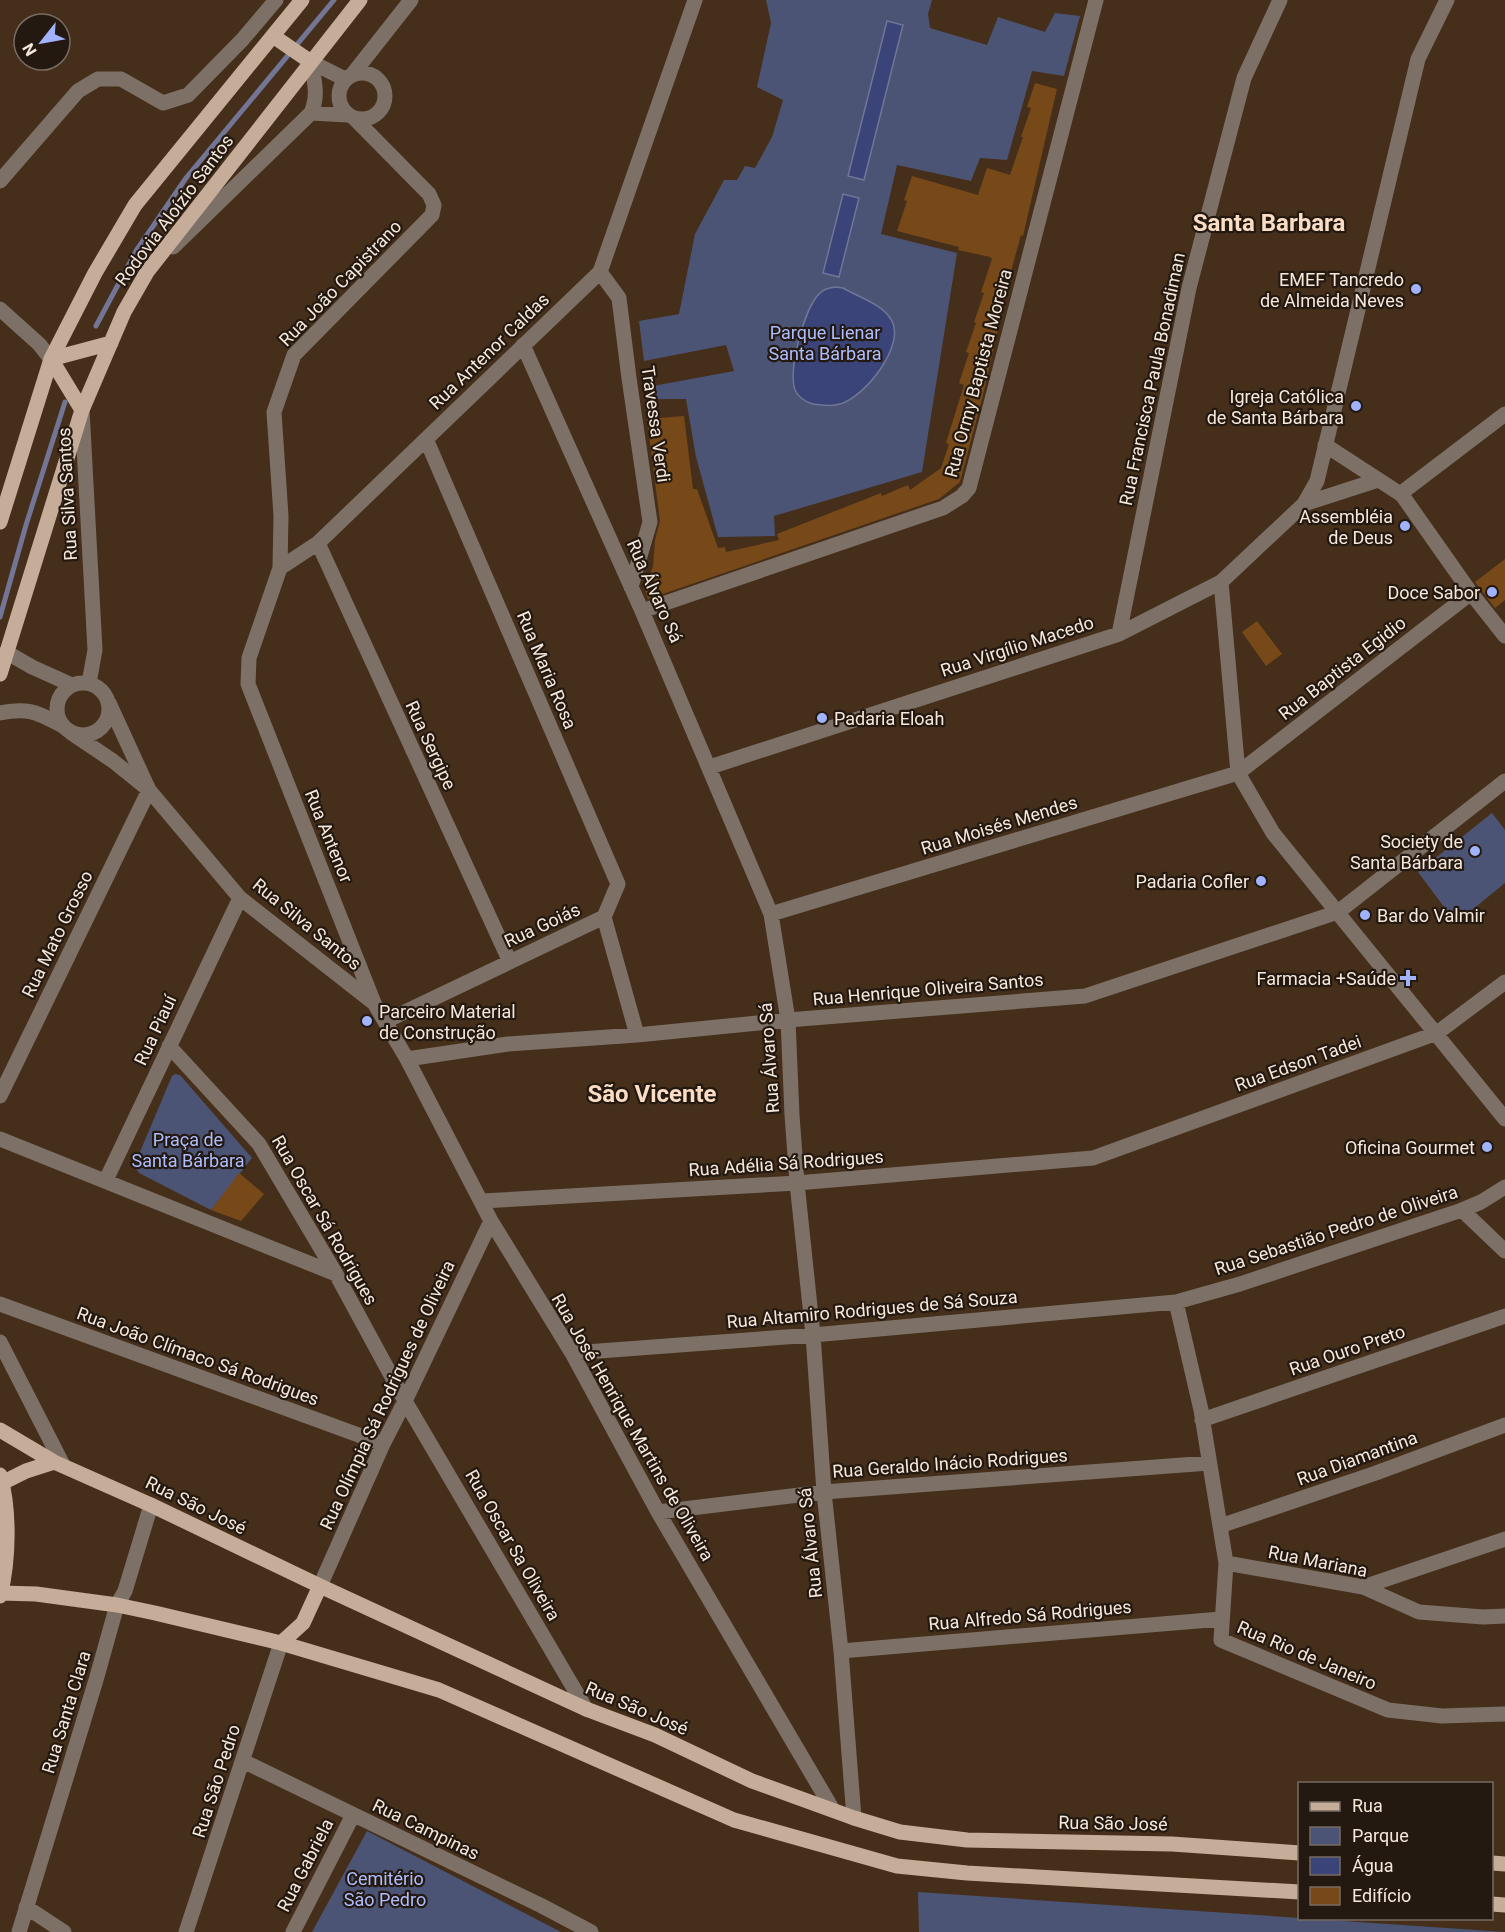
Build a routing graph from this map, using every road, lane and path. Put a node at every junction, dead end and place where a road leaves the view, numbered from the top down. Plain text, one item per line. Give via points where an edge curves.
1 (276, 0) edge
2 (303, 0) edge
3 (360, 0) edge
4 (411, 0) edge
5 (695, 0) edge
6 (1096, 0) edge
7 (1280, 0) edge
8 (1447, 0) edge
9 (278, 39) junction
10 (242, 40) junction
11 (376, 46) junction
12 (305, 58) junction
13 (349, 77) junction
14 (381, 82) junction
15 (311, 113) junction
16 (378, 113) junction
17 (351, 117) junction
18 (388, 152) junction
19 (0, 181) edge
20 (147, 272) junction
21 (600, 272) junction
22 (0, 309) edge
23 (111, 343) junction
24 (523, 345) junction
25 (51, 359) junction
26 (82, 410) junction
27 (1505, 414) edge
28 (426, 439) junction
29 (1325, 445) junction
30 (1378, 480) junction
31 (1400, 494) junction
32 (1304, 504) junction
33 (0, 522) edge
34 (318, 543) junction
35 (280, 568) junction
36 (1221, 582) junction
37 (631, 587) junction
38 (1471, 593) junction
39 (642, 611) junction
40 (1503, 630) edge
41 (1119, 634) junction
42 (6, 652) junction
43 (0, 675) edge
44 (89, 683) junction
45 (72, 685) junction
46 (108, 700) junction
47 (0, 713) edge
48 (67, 729) junction
49 (710, 766) junction
50 (1238, 773) junction
51 (1505, 781) edge
52 (149, 790) junction
53 (240, 898) junction
54 (1338, 912) junction
55 (771, 914) junction
56 (604, 917) junction
57 (510, 962) junction
58 (1505, 982) edge
59 (374, 1003) junction
60 (788, 1020) junction
61 (386, 1021) junction
62 (1437, 1033) junction
63 (637, 1035) junction
64 (169, 1046) junction
65 (407, 1059) junction
66 (0, 1095) edge
67 (1505, 1119) edge
68 (0, 1139) edge
69 (1093, 1158) joint
70 (106, 1180) junction
71 (797, 1184) junction
72 (1505, 1186) edge
73 (482, 1200) junction
74 (1462, 1210) junction
75 (491, 1221) junction
76 (1505, 1251) edge
77 (336, 1274) junction
78 (1176, 1302) junction
79 (0, 1304) edge
80 (1505, 1316) edge
81 (813, 1335) junction
82 (0, 1342) edge
83 (572, 1353) junction
84 (405, 1401) junction
85 (1202, 1420) junction
86 (1505, 1425) edge
87 (0, 1430) edge
88 (383, 1444) junction
89 (58, 1463) junction
90 (1209, 1463) junction
91 (1, 1481) edge
92 (824, 1492) junction
93 (151, 1505) junction
94 (658, 1512) junction
95 (1220, 1526) junction
96 (1505, 1539) edge
97 (1226, 1563) junction
98 (320, 1587) junction
99 (1363, 1587) junction
100 (0, 1594) edge
101 (117, 1605) junction
102 (1505, 1616) edge
103 (1221, 1619) junction
104 (281, 1643) junction
105 (841, 1651) junction
106 (586, 1709) junction
107 (1505, 1714) edge
108 (243, 1761) junction
109 (833, 1810) junction
110 (353, 1815) junction
111 (854, 1818) junction
112 (1298, 1853) edge
113 (1298, 1892) edge
114 (26, 1907) junction
115 (19, 1932) edge
116 (63, 1932) edge
117 (186, 1932) edge
118 (293, 1932) edge
119 (591, 1932) edge

1 - 10 street
2 - 9 main road, Rodovia Aloízio Santos
3 - 12 main road, Rodovia Aloízio Santos
4 - 11 street
5 - 21 street, Rua Antenor Caldas
6 - 39 street, Rua Ormy Baptista Moreira via 969,488 943,508
7 - 41 street, Rua Francisca Paula Bonadiman via 1244,78 1189,288
8 - 29 street, Rua Virgílio Macedo via 1418,59
9 - 10 street via 251,35
9 - 12 main road
9 - 25 main road, Rodovia Aloízio Santos via 135,205
10 - 19 street via 188,95 163,103 121,79 98,78 78,91
11 - 13 street
11 - 14 street
12 - 13 street
12 - 15 street via 317,94
12 - 20 main road, Rodovia Aloízio Santos
13 - 14 street via 368,73
13 - 17 street via 338,94 339,102
14 - 16 street via 385,98
15 - 17 street
15 - 20 street
16 - 17 street via 363,120
16 - 18 street, Rua João Capistrano
17 - 18 street, Rua João Capistrano
18 - 35 street, Rua João Capistrano via 429,194 434,205 432,215 294,355 274,412
20 - 23 main road, Rodovia Aloízio Santos
21 - 24 street, Rua Antenor Caldas
21 - 37 street, Travessa Verdi via 619,298 650,522
22 - 25 street
23 - 25 main road
23 - 26 main road, Rodovia Aloízio Santos
24 - 28 street, Rua Antenor Caldas
24 - 37 street, Rua Álvaro Sá
25 - 26 main road
25 - 33 main road, Rodovia Aloízio Santos
26 - 42 main road, Rodovia Aloízio Santos
26 - 44 street, Rua Silva Santos via 95,650
27 - 31 street
28 - 34 street, Rua Antenor Caldas
28 - 56 street, Rua Maria Rosa via 618,884
29 - 30 street
29 - 32 street, Rua Virgílio Macedo via 1317,481
30 - 31 street
30 - 32 street, Rua Virgílio Macedo
31 - 38 street
32 - 36 street, Rua Virgílio Macedo
34 - 35 street, Rua Antenor Caldas
34 - 57 street, Rua Sergipe
35 - 59 street, Rua Antenor via 249,658 248,684
36 - 41 street, Rua Virgílio Macedo
36 - 50 street
37 - 39 street, Rua Álvaro Sá
38 - 40 street
38 - 50 street, Rua Baptista Egidio
39 - 49 street, Rua Álvaro Sá
41 - 49 street, Rua Virgílio Macedo
42 - 43 main road, Rodovia Aloízio Santos
42 - 45 street
44 - 45 street
44 - 46 street
45 - 48 street via 65,690 57,712
46 - 48 street via 109,716 100,730 85,736
46 - 52 street, Rua Silva Santos
47 - 48 street, Rua Silva Santos via 35,712
48 - 52 street, Rua Silva Santos
49 - 55 street, Rua Álvaro Sá
50 - 54 street via 1273,833
50 - 55 street, Rua Moisés Mendes
51 - 54 street, Rua Henrique Oliveira Santos
52 - 53 street, Rua Silva Santos
52 - 66 street, Rua Mato Grosso
53 - 59 street, Rua Silva Santos
53 - 64 street, Rua Piauí
54 - 60 street, Rua Henrique Oliveira Santos via 1085,996
54 - 62 street
55 - 60 street, Rua Álvaro Sá
56 - 57 street, Rua Goiás
56 - 63 street, Rua Goiás
57 - 61 street, Rua Goiás
58 - 62 street, Rua Edson Tadei
59 - 61 street
60 - 63 street, Rua Henrique Oliveira Santos
60 - 71 street, Rua Álvaro Sá
61 - 65 street
62 - 67 street
62 - 69 street, Rua Edson Tadei
63 - 65 street, Rua Henrique Oliveira Santos via 508,1044
64 - 70 street, Rua Piauí
64 - 77 street, Rua Oscar Sá Rodrigues via 259,1144
65 - 73 street, Rua José Henrique Martins de Oliveira
68 - 70 street
69 - 71 street, Rua Adélia Sá Rodrigues
70 - 77 street
71 - 73 street, Rua Adélia Sá Rodrigues
71 - 81 street, Rua Álvaro Sá
72 - 74 street, Rua Sebastião Pedro de Oliveira
73 - 75 street, Rua José Henrique Martins de Oliveira
74 - 76 street
74 - 78 street, Rua Sebastião Pedro de Oliveira
75 - 83 street, Rua José Henrique Martins de Oliveira
75 - 84 street, Rua Olímpia Sá Rodrigues de Oliveira
77 - 84 street, Rua Oscar Sá Rodrigues
78 - 81 street, Rua Altamiro Rodrigues de Sá Souza
78 - 85 street, Rua Rio de Janeiro
79 - 88 street, Rua João Clímaco Sá Rodrigues
80 - 85 street, Rua Ouro Preto
81 - 83 street, Rua Altamiro Rodrigues de Sá Souza
81 - 92 street, Rua Álvaro Sá
82 - 89 street
83 - 94 street, Rua José Henrique Martins de Oliveira
84 - 88 street, Rua Olímpia Sá Rodrigues de Oliveira
84 - 106 street, Rua Oscar Sa Oliveira
85 - 90 street, Rua Rio de Janeiro
86 - 95 street, Rua Diamantina
87 - 89 main road, Rua São José
88 - 98 street, Rua Olímpia Sá Rodrigues de Oliveira
89 - 91 main road
89 - 93 main road, Rua São José
90 - 92 street, Rua Geraldo Inácio Rodrigues
90 - 95 street, Rua Rio de Janeiro
91 - 100 main road via 7,1527
92 - 94 street, Rua Geraldo Inácio Rodrigues
92 - 105 street, Rua Álvaro Sá
93 - 98 main road, Rua São José
93 - 101 street, Rua Santa Clara
94 - 109 street, Rua José Henrique Martins de Oliveira
95 - 97 street, Rua Rio de Janeiro
96 - 99 street
97 - 99 street, Rua Mariana
97 - 103 street, Rua Rio de Janeiro
98 - 104 main road via 303,1623
98 - 106 main road, Rua São José
99 - 102 street, Rua Mariana via 1419,1612
100 - 101 main road via 36,1594
101 - 104 main road
101 - 114 street, Rua Santa Clara
103 - 105 street, Rua Alfredo Sá Rodrigues
103 - 107 street, Rua Rio de Janeiro via 1221,1640 1388,1710 1442,1716
104 - 108 street, Rua São Pedro
104 - 113 main road via 439,1690 734,1820 897,1866
105 - 111 street, Rua Álvaro Sá
106 - 109 main road, Rua São José via 655,1735 752,1781
108 - 110 street, Rua Campinas
108 - 117 street, Rua São Pedro
109 - 111 main road, Rua São José
110 - 118 street, Rua Gabriela
110 - 119 street, Rua Campinas
111 - 112 main road, Rua São José via 900,1832 967,1840 1172,1844
114 - 115 street, Rua Santa Clara
114 - 116 street

